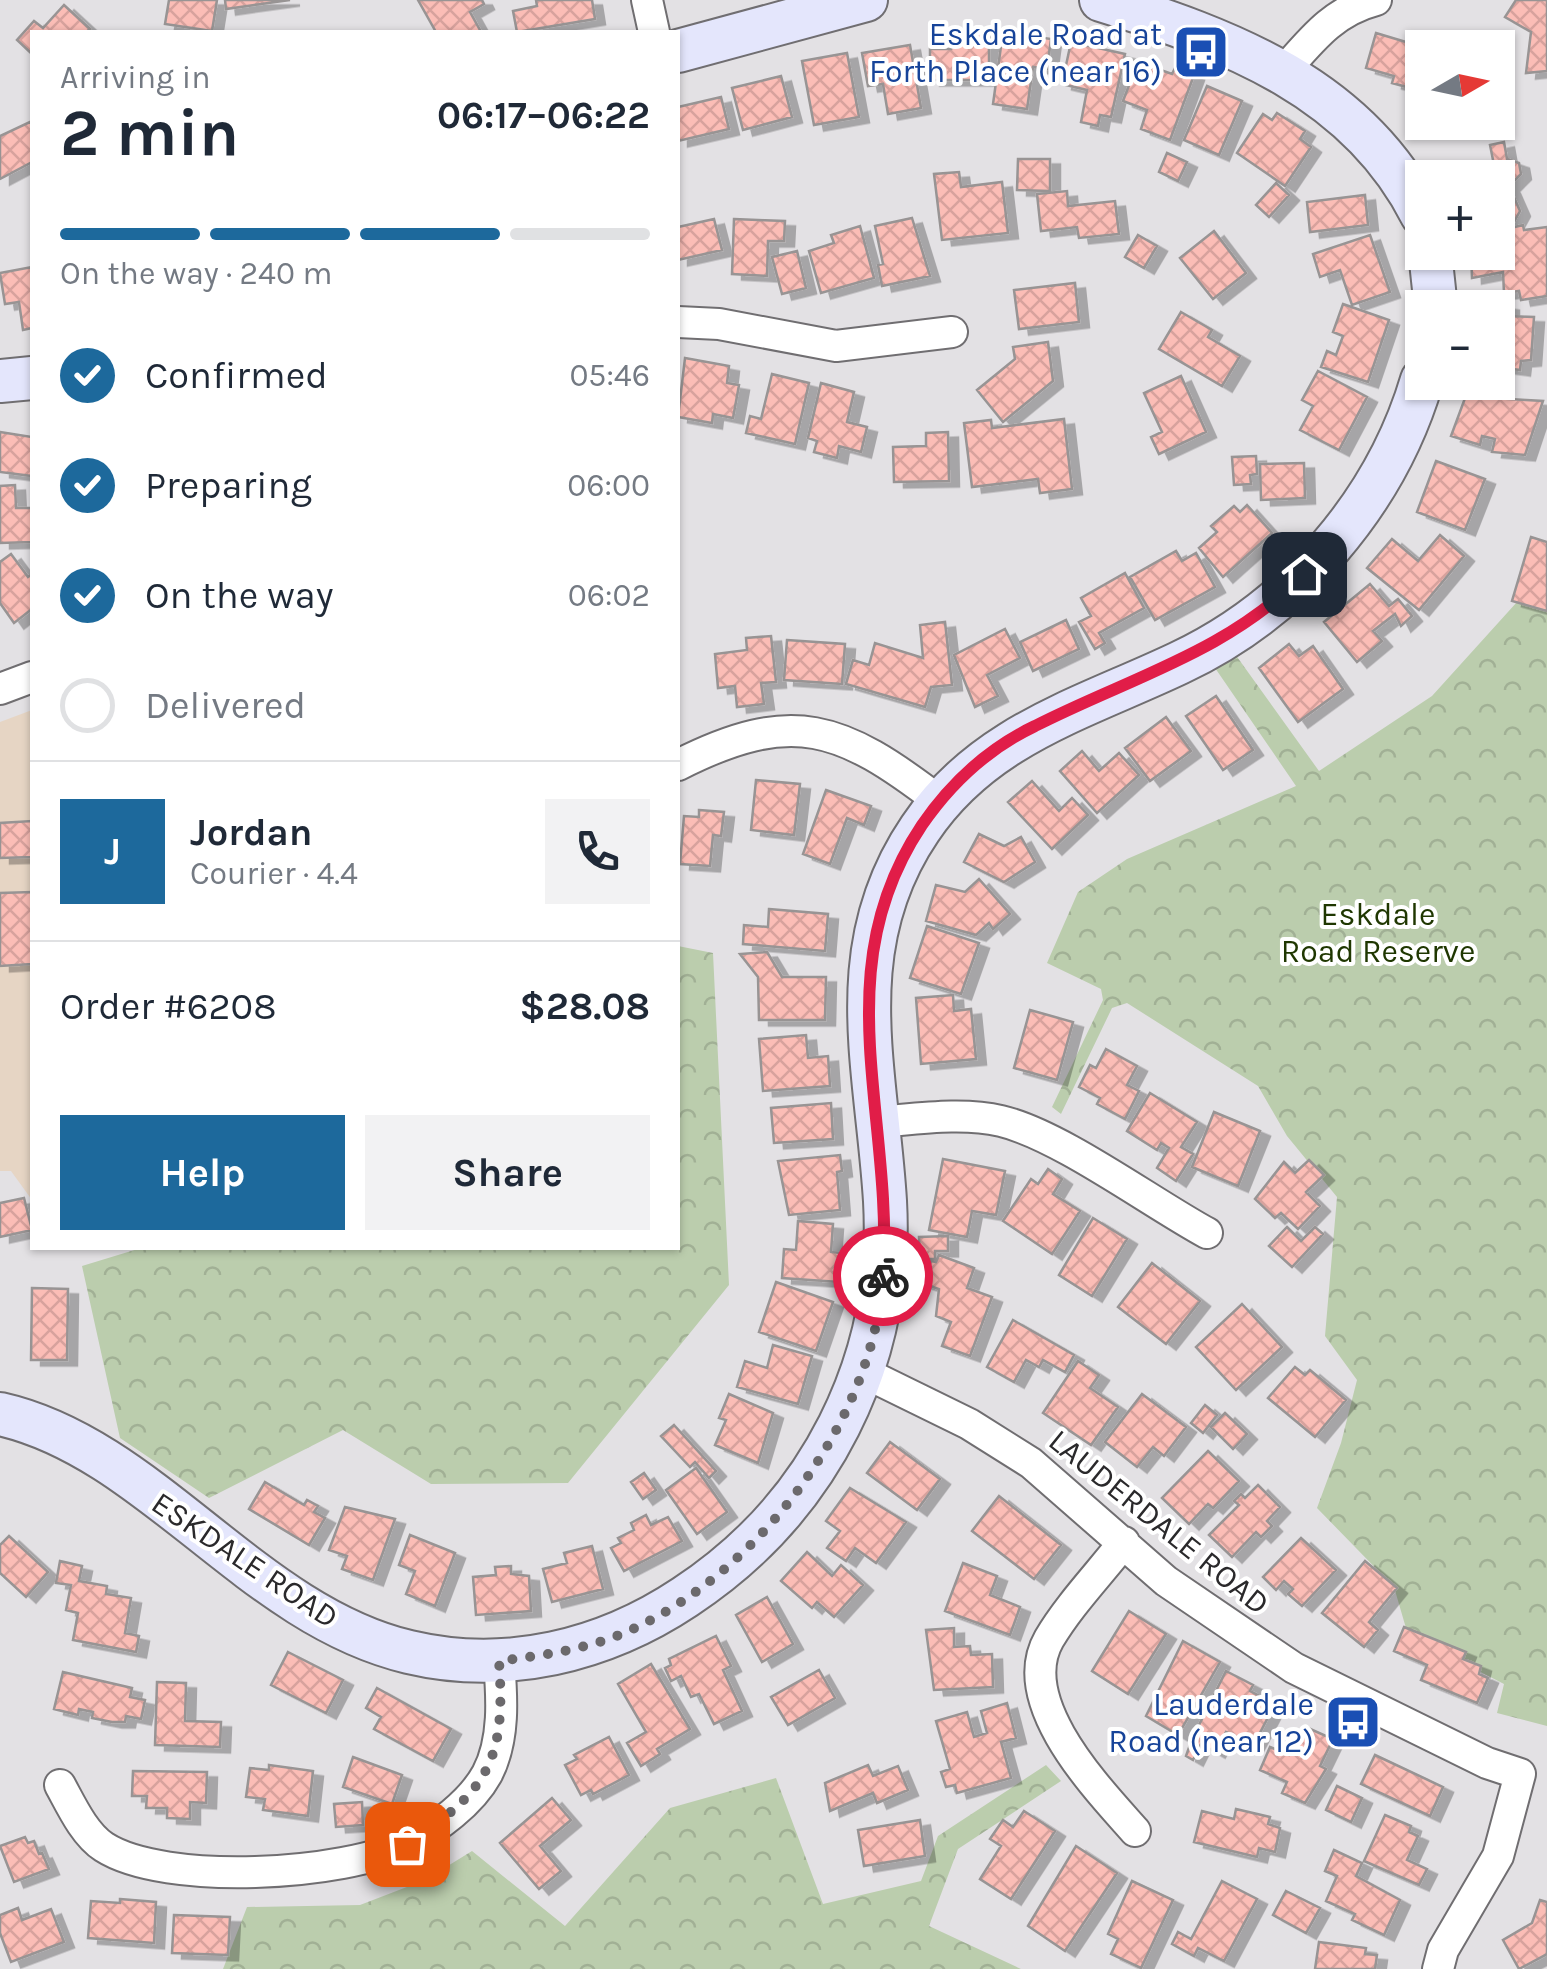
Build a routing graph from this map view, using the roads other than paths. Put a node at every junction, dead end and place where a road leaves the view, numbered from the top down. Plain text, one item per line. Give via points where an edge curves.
1 (647, 0) edge
2 (866, 0) edge
3 (1101, 0) edge
4 (1376, 0) edge
5 (654, 30) edge
6 (680, 50) edge
7 (1284, 70) junction
8 (1405, 180) edge
9 (680, 322) edge
10 (952, 332) dead end
11 (30, 378) edge
12 (0, 381) edge
13 (1414, 400) edge
14 (30, 678) edge
15 (0, 690) edge
16 (680, 764) edge
17 (939, 800) junction
18 (876, 1122) junction
19 (1207, 1233) dead end
20 (864, 1374) junction
21 (0, 1414) edge
22 (1124, 1542) junction
23 (499, 1661) junction
24 (1534, 1771) edge
25 (60, 1786) dead end
26 (1136, 1831) dead end
27 (1438, 1969) edge

1 - 5 street
2 - 6 street
3 - 7 street
4 - 7 street via 1324,25
7 - 8 street via 1340,110
9 - 10 street via 836,346
11 - 12 street
13 - 17 street, ESKDALE ROAD via 1356,515 1289,590 1198,654 1033,726 994,750
14 - 15 street
16 - 17 street via 737,740 809,731 860,746
17 - 18 street, ESKDALE ROAD via 889,881 872,942 868,997
18 - 19 street via 1002,1121
18 - 20 street, ESKDALE ROAD via 886,1246
20 - 22 street, LAUDERDALE ROAD via 938,1407 1031,1463
20 - 23 street, ESKDALE ROAD via 812,1471 775,1517 696,1590 607,1640
21 - 23 street, ESKDALE ROAD via 75,1443 330,1622 408,1652
22 - 24 street, LAUDERDALE ROAD via 1166,1581 1294,1668 1487,1763
22 - 26 street via 1047,1642 1042,1674 1052,1721 1072,1759
23 - 25 street via 502,1704 487,1774 456,1812 407,1844 358,1861 222,1872 138,1864 100,1845
24 - 27 street

